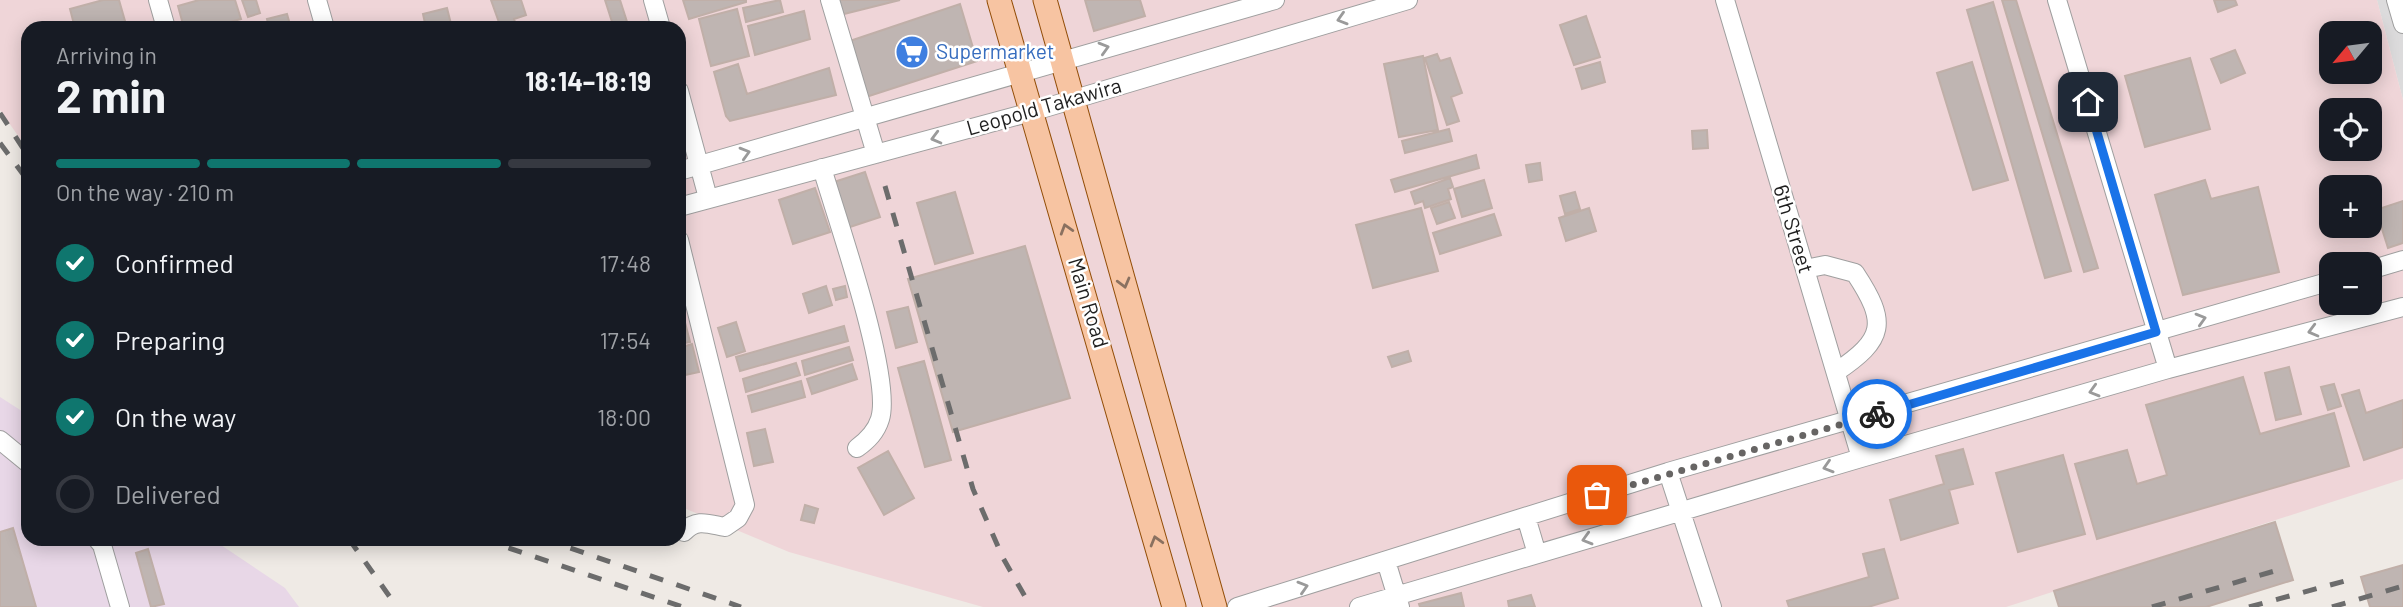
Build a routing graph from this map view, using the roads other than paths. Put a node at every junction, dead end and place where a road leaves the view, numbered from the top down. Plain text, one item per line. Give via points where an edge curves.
1 (158, 0) edge
2 (317, 0) edge
3 (653, 0) edge
4 (830, 0) edge
5 (999, 0) edge
6 (1045, 0) edge
7 (1275, 0) edge
8 (1408, 0) edge
9 (1725, 0) edge
10 (2057, 0) edge
11 (2396, 0) edge
12 (1377, 4) edge
13 (164, 21) edge
14 (323, 21) edge
15 (659, 21) edge
16 (2403, 24) edge
17 (1062, 60) junction
18 (1021, 73) junction
19 (1073, 99) junction
20 (1031, 112) junction
21 (686, 116) edge
22 (865, 118) junction
23 (876, 153) junction
24 (700, 165) junction
25 (822, 168) junction
26 (686, 169) edge
27 (708, 198) junction
28 (686, 205) edge
29 (2403, 260) edge
30 (2382, 266) edge
31 (686, 268) edge
32 (1805, 269) junction
33 (2319, 284) edge
34 (2403, 307) edge
35 (2156, 332) junction
36 (2168, 369) junction
37 (1836, 372) junction
38 (1152, 383) junction
39 (1113, 390) junction
40 (1850, 421) junction
41 (0, 440) edge
42 (858, 449) dead end
43 (21, 457) edge
44 (1861, 458) junction
45 (1668, 472) junction
46 (1682, 511) junction
47 (1526, 517) junction
48 (686, 529) edge
49 (102, 546) edge
50 (1537, 554) junction
51 (1386, 561) junction
52 (1398, 601) edge
53 (120, 607) edge
54 (1174, 607) edge
55 (1215, 607) edge
56 (1237, 607) edge
57 (1359, 607) edge
58 (1712, 607) edge

1 - 13 street
2 - 14 street
3 - 15 street
4 - 22 street
5 - 18 main road, Main Road
6 - 17 main road, Main Road
17 -> 7 street, Leopold Takawira
8 - 12 street, Leopold Takawira
9 - 32 street, 6th Street
10 - 35 street
11 - 16 street
12 -> 19 street, Leopold Takawira
17 - 18 street, Leopold Takawira
17 - 19 main road, Main Road
18 - 20 main road, Main Road
18 - 22 street, Leopold Takawira
19 - 20 street, Leopold Takawira
19 -> 38 main road, Main Road
20 -> 23 street, Leopold Takawira
39 -> 20 main road, Main Road
21 - 24 street
22 - 23 street
24 -> 22 street, Leopold Takawira
23 - 25 street, Leopold Takawira
24 - 26 street, Leopold Takawira
24 - 27 street
25 - 27 street, Leopold Takawira
25 - 42 street via 864,312 882,400 875,431
27 - 28 street, Leopold Takawira
29 - 30 street
31 - 48 street via 745,505 738,518 725,527 702,522
32 - 37 street, 6th Street
32 - 37 street via 1825,265 1856,273 1879,326 1861,355
35 -> 33 street
34 -> 36 street
35 - 36 street
35 - 40 street
36 -> 44 street
37 - 40 street, 6th Street
38 - 39 main road
38 - 55 main road, Main Road
54 -> 39 main road, Main Road
40 - 44 street, 6th Street
40 - 45 street
41 - 43 street
44 -> 46 street
45 - 46 street
45 - 47 street
46 -> 50 street
46 - 58 street
47 - 50 street
47 - 51 street
49 - 53 street
50 - 52 street
51 - 52 street
56 -> 51 street
52 - 57 street

